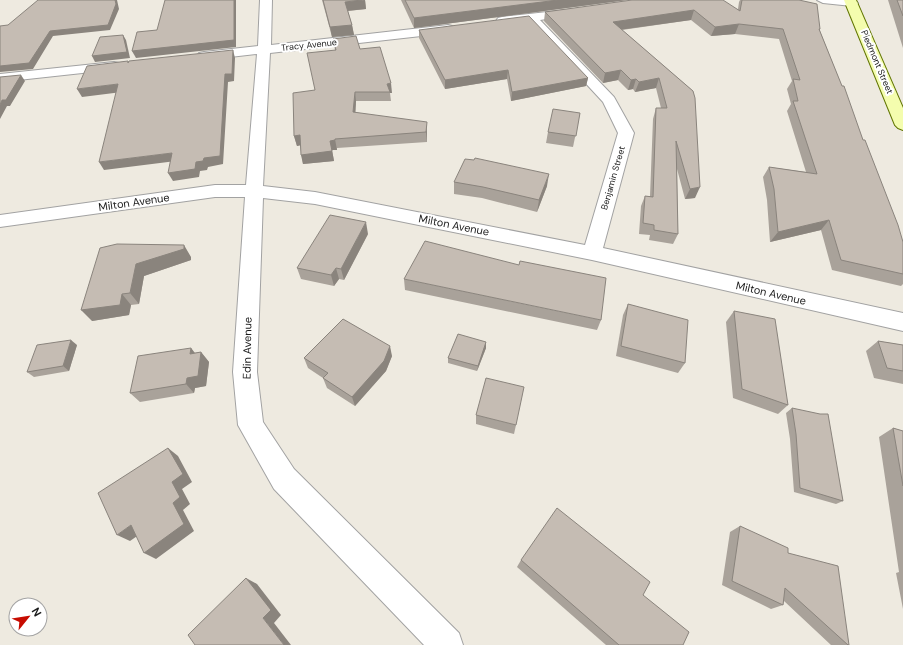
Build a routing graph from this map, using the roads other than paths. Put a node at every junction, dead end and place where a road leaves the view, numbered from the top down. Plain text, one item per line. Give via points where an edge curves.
1 (266, 0) edge
2 (823, 0) edge
3 (851, 1) edge
4 (591, 10) edge
5 (531, 17) junction
6 (494, 22) edge
7 (463, 27) edge
8 (264, 50) junction
9 (194, 57) edge
10 (124, 65) edge
11 (0, 78) edge
12 (903, 125) edge
13 (254, 191) junction
14 (0, 221) edge
15 (592, 253) junction
16 (903, 322) edge
17 (447, 645) edge

1 - 8 street, Edin Avenue
2 - 3 street
3 - 12 street, Piedmont Street
4 - 5 street
5 - 6 street
5 - 15 street, Benjamin Street via 608,100 626,134
7 - 8 street, Tracy Avenue
8 - 9 street, Tracy Avenue
8 - 13 street, Edin Avenue
10 - 11 street
13 - 14 street, Milton Avenue via 215,191
13 - 15 street, Milton Avenue via 315,198
13 - 17 street, Edin Avenue via 245,372 251,425 284,479
15 - 16 street, Milton Avenue

